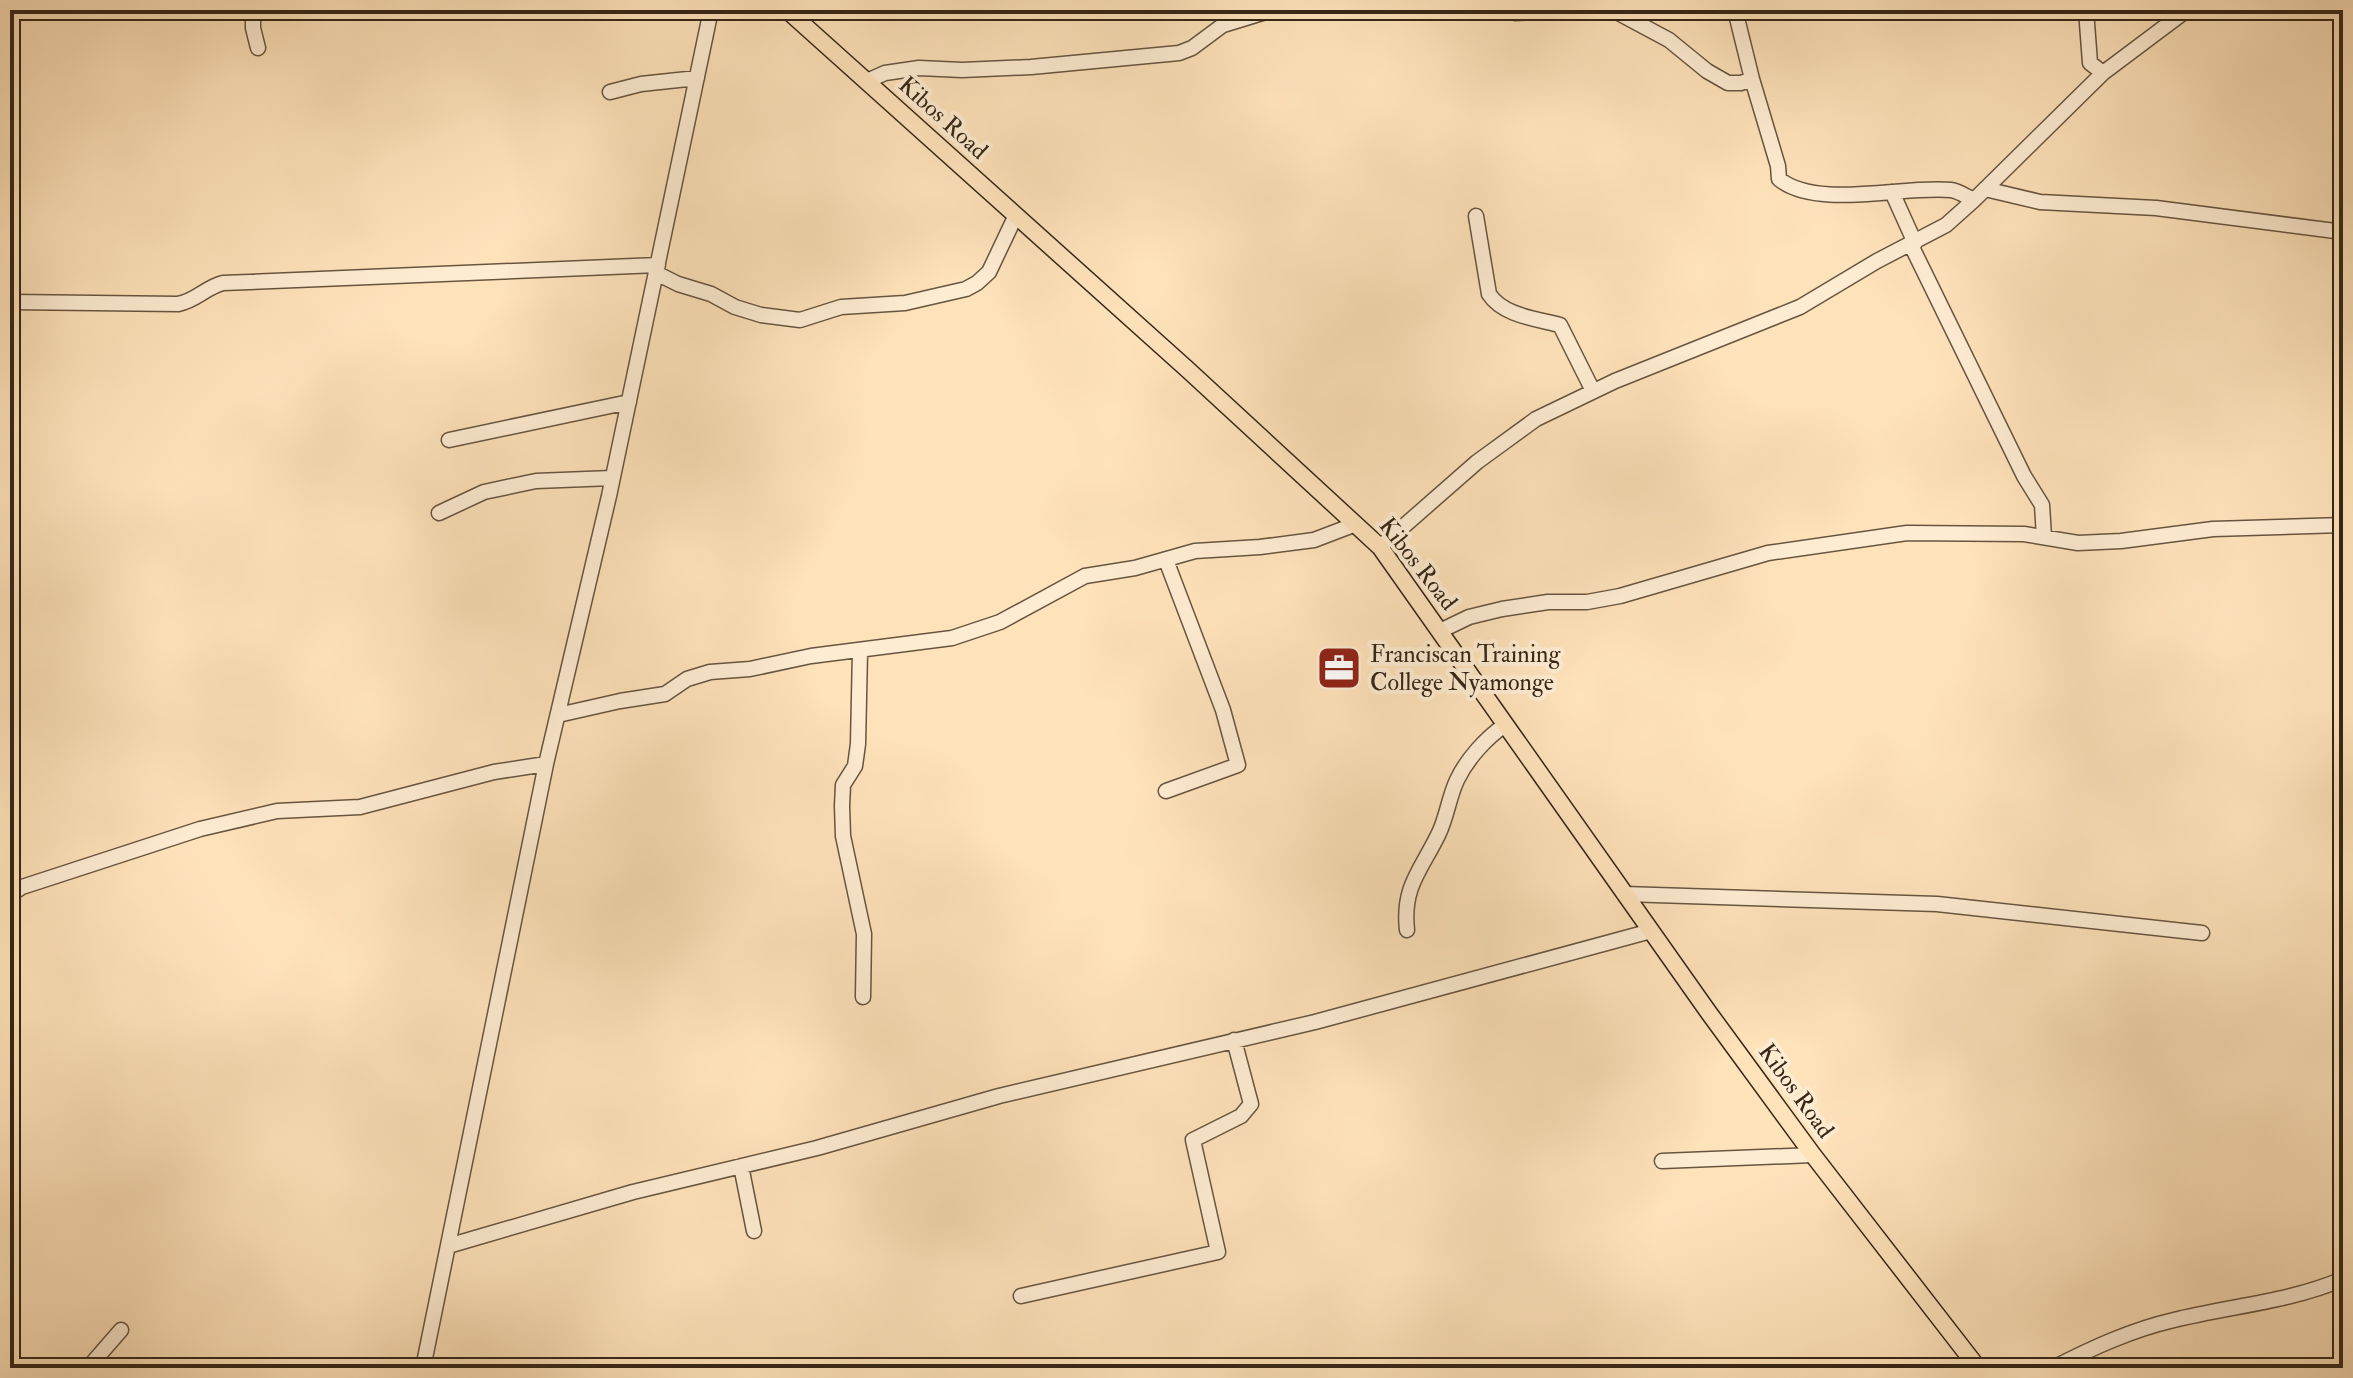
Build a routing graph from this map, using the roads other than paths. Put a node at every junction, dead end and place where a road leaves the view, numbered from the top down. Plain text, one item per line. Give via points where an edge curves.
1 (253, 10) edge
2 (711, 10) edge
3 (787, 10) edge
4 (1272, 10) edge
5 (1509, 10) edge
6 (1577, 10) edge
7 (1735, 10) edge
8 (2086, 10) edge
9 (2187, 10) edge
10 (1620, 11) edge
11 (258, 48) dead end
12 (2103, 73) junction
13 (697, 78) junction
14 (1752, 79) junction
15 (867, 81) junction
16 (610, 92) dead end
17 (1892, 192) junction
18 (1980, 195) junction
19 (1016, 215) junction
20 (1476, 216) dead end
21 (2343, 232) edge
22 (1913, 244) junction
23 (657, 269) junction
24 (10, 302) edge
25 (1593, 391) junction
26 (629, 402) junction
27 (449, 440) dead end
28 (612, 478) junction
29 (439, 513) dead end
30 (1356, 524) junction
31 (2343, 525) edge
32 (2044, 537) junction
33 (1380, 547) junction
34 (1166, 560) junction
35 (1440, 631) junction
36 (860, 651) junction
37 (558, 715) junction
38 (1505, 725) junction
39 (546, 764) junction
40 (1166, 791) dead end
41 (1624, 894) junction
42 (10, 895) edge
43 (1407, 930) dead end
44 (1651, 931) junction
45 (2202, 933) dead end
46 (863, 997) dead end
47 (1234, 1040) junction
48 (1813, 1155) junction
49 (1662, 1161) dead end
50 (741, 1166) junction
51 (754, 1231) dead end
52 (448, 1246) junction
53 (2343, 1279) edge
54 (1021, 1296) dead end
55 (121, 1330) dead end
56 (88, 1368) edge
57 (423, 1368) edge
58 (1978, 1368) edge
59 (2053, 1368) edge

1 - 11 street
2 - 13 street
3 - 15 main road, Kibos Road
4 - 15 street via 1223,25 1179,53 1031,67 919,68
5 - 6 street
7 - 14 street
8 - 12 street via 2090,63
9 - 12 street
10 - 14 street via 1728,83
12 - 18 street
13 - 16 street
13 - 23 street
14 - 17 street via 1779,179 1842,196
15 - 19 main road, Kibos Road
17 - 18 street via 1954,190
17 - 22 street
18 - 21 street via 2183,211
18 - 22 street via 1946,225
19 - 23 street via 989,272 966,289 905,303 841,307 800,320 735,307 678,284
19 - 30 main road, Kibos Road
20 - 25 street via 1493,300 1522,316 1560,325
22 - 25 street via 1800,307
22 - 32 street via 2042,505
23 - 24 street via 223,283 178,304
23 - 26 street
25 - 33 street via 1511,436
26 - 27 street
26 - 28 street
28 - 29 street via 536,481 484,492
28 - 37 street
30 - 33 main road, Kibos Road
30 - 34 street via 1314,540 1195,551
31 - 32 street via 2213,529 2078,543
32 - 35 street via 1907,533 1838,542 1768,553 1620,596 1502,609
33 - 35 main road, Kibos Road
34 - 36 street via 1085,576 979,631
34 - 40 street via 1223,710 1238,765
35 - 38 main road, Kibos Road
36 - 37 street via 710,672 665,694
36 - 46 street via 858,744 855,766 843,785 842,806 843,836 864,934
37 - 39 street
38 - 41 main road, Kibos Road
38 - 43 street via 1485,741 1458,778 1438,836 1407,896
39 - 42 street via 360,807 277,811 200,829
39 - 52 street
41 - 44 main road, Kibos Road
41 - 45 street via 1922,903
44 - 47 street
44 - 48 main road, Kibos Road
47 - 50 street via 1013,1092
47 - 54 street via 1251,1104 1241,1116 1193,1140 1218,1252
48 - 49 street
48 - 58 main road, Kibos Road
50 - 51 street
50 - 52 street
52 - 57 street
53 - 59 street via 2134,1331
55 - 56 street

